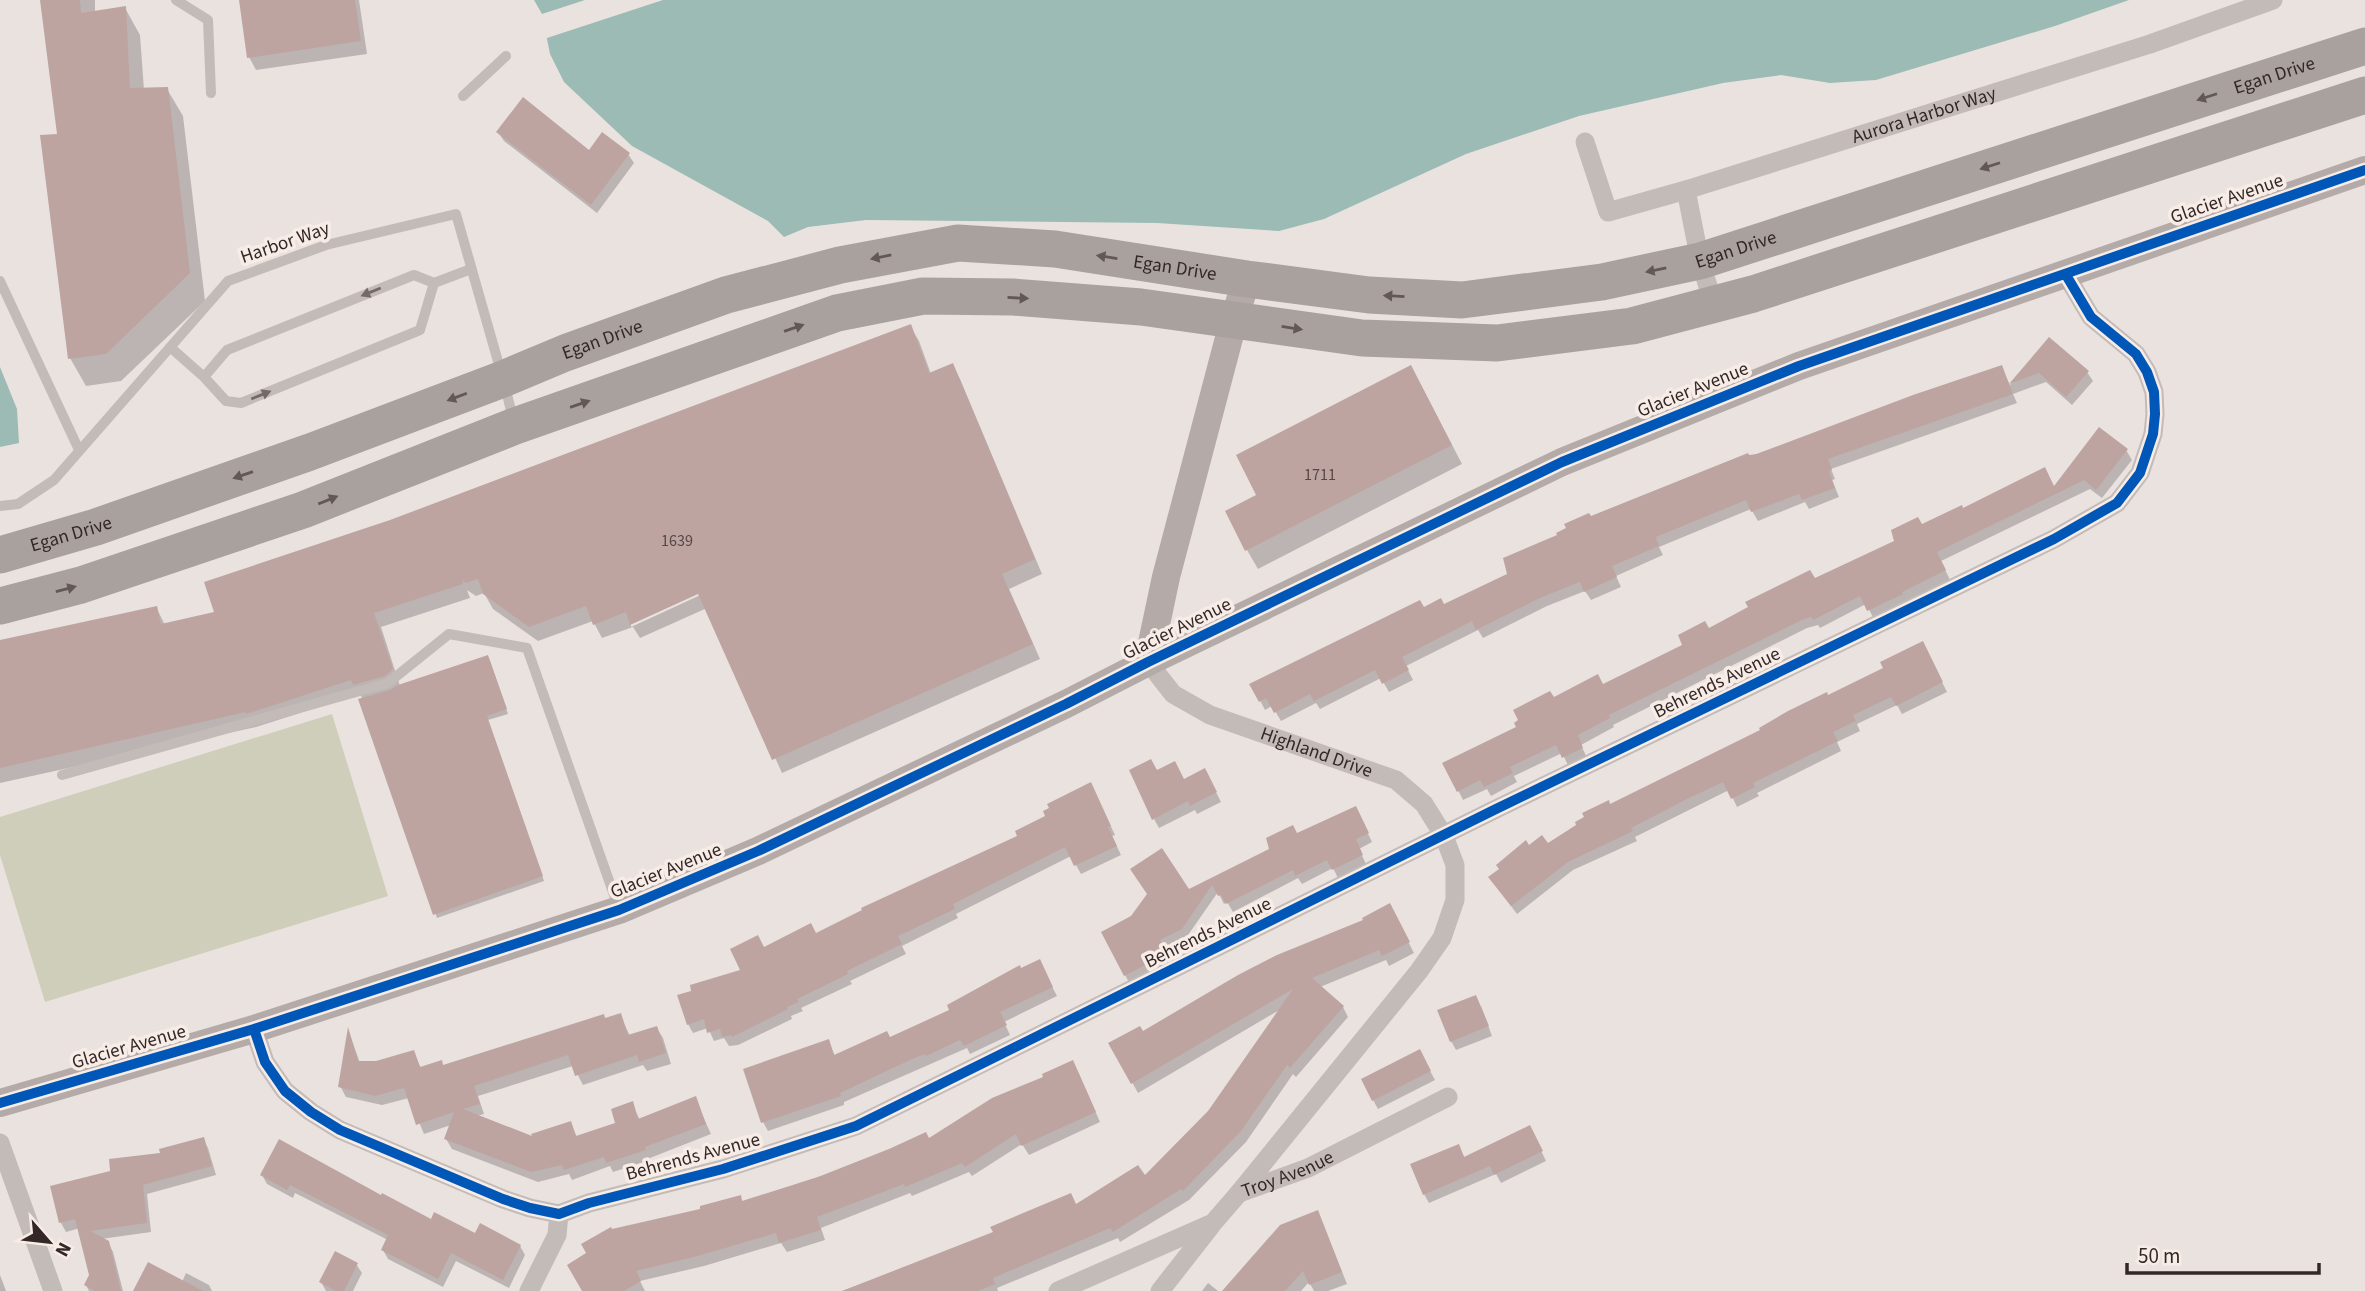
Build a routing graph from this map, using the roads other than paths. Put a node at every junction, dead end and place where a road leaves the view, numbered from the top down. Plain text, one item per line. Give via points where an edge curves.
1 (176, 0) edge
2 (2273, 0) edge
3 (2365, 46) edge
4 (506, 56) dead end
5 (211, 93) dead end
6 (2365, 95) edge
7 (463, 96) dead end
8 (1585, 142) dead end
9 (2365, 170) edge
10 (1686, 190) junction
11 (1700, 261) junction
12 (471, 269) junction
13 (2066, 275) junction
14 (1247, 279) junction
15 (0, 281) edge
16 (434, 283) junction
17 (1714, 305) junction
18 (1234, 319) junction
19 (170, 348) junction
20 (204, 377) junction
21 (503, 379) junction
22 (515, 426) junction
23 (79, 450) junction
24 (0, 506) edge
25 (0, 555) edge
26 (0, 606) edge
27 (1148, 662) junction
28 (62, 775) dead end
29 (1444, 835) junction
30 (619, 910) junction
31 (254, 1028) junction
32 (1448, 1097) dead end
33 (0, 1103) edge
34 (0, 1143) edge
35 (1239, 1193) junction
36 (559, 1214) junction
37 (1213, 1223) junction
38 (53, 1291) edge
39 (529, 1291) edge
40 (1058, 1291) edge
41 (1160, 1291) edge

1 - 5 lane via 208,20
2 - 10 street, Aurora Harbor Way via 2150,44
3 -> 11 highway, Egan Drive
4 - 7 lane
6 - 17 highway
8 - 10 street, Aurora Harbor Way via 1608,212
9 - 13 main road, Glacier Avenue
10 - 11 street
11 -> 14 highway, Egan Drive via 1602,282 1462,300 1369,295
11 - 17 street
12 - 16 lane
12 - 19 lane, Harbor Way via 456,214 326,245 228,281
12 - 21 lane, Harbor Way
13 - 27 main road, Glacier Avenue via 1799,366 1562,462
13 - 29 street, Behrends Avenue via 2091,317 2136,354 2154,393 2153,434 2140,473 2117,503 2042,545
14 - 18 main road
14 -> 21 highway, Egan Drive via 1055,249 958,243 840,265 726,295
15 - 23 lane
16 -> 20 lane via 414,275 227,350
20 -> 16 lane via 226,401 241,403 420,330
18 -> 17 highway via 1362,338 1497,343 1632,326
22 -> 18 highway via 837,313 923,296 1013,297
18 - 27 main road
19 - 20 lane
19 - 23 lane, Harbor Way
21 - 22 lane, Harbor Way
21 -> 25 highway, Egan Drive via 108,523
26 -> 22 highway via 82,584 303,510
23 - 24 lane, Harbor Way via 54,480 18,504
27 - 29 street, Highland Drive via 1173,694 1210,715 1396,780 1424,804
27 - 30 main road, Glacier Avenue via 746,857
28 - 30 lane via 388,683 449,634 527,648
29 - 35 street, Highland Drive via 1455,865 1455,901 1441,938
29 - 36 street, Behrends Avenue via 856,1126
30 - 31 main road, Glacier Avenue
31 - 33 main road, Glacier Avenue
31 - 36 street via 265,1062 285,1091 340,1130 503,1199
32 - 35 street, Troy Avenue via 1308,1168
34 - 38 street
35 - 37 street, Troy Avenue
36 - 39 street via 557,1235
37 - 40 street, Troy Avenue
37 - 41 street

